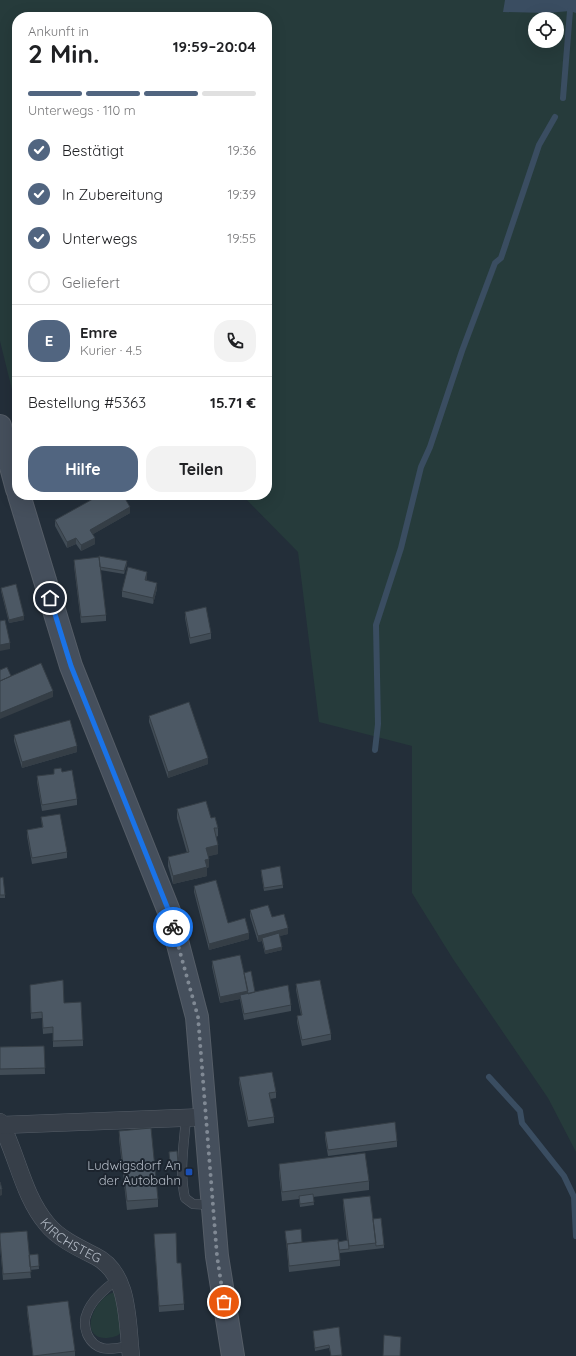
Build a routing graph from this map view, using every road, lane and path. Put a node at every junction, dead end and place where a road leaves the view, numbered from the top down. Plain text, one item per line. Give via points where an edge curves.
1 (0, 426) edge
2 (12, 470) edge
3 (21, 500) edge
4 (196, 1117) junction
5 (1, 1124) edge
6 (214, 1205) junction
7 (118, 1279) junction
8 (131, 1351) edge
9 (232, 1356) edge

1 - 2 street
3 - 4 street via 71,666 170,914 198,1017
4 - 5 street
4 - 6 street
4 - 6 lane via 183,1153 185,1198 193,1204
5 - 7 street, KIRCHSTEG via 36,1209 48,1226 108,1265
6 - 9 street via 217,1256
7 - 8 street, KIRCHSTEG via 124,1292
7 - 8 lane via 101,1294 87,1312 86,1332 95,1346

